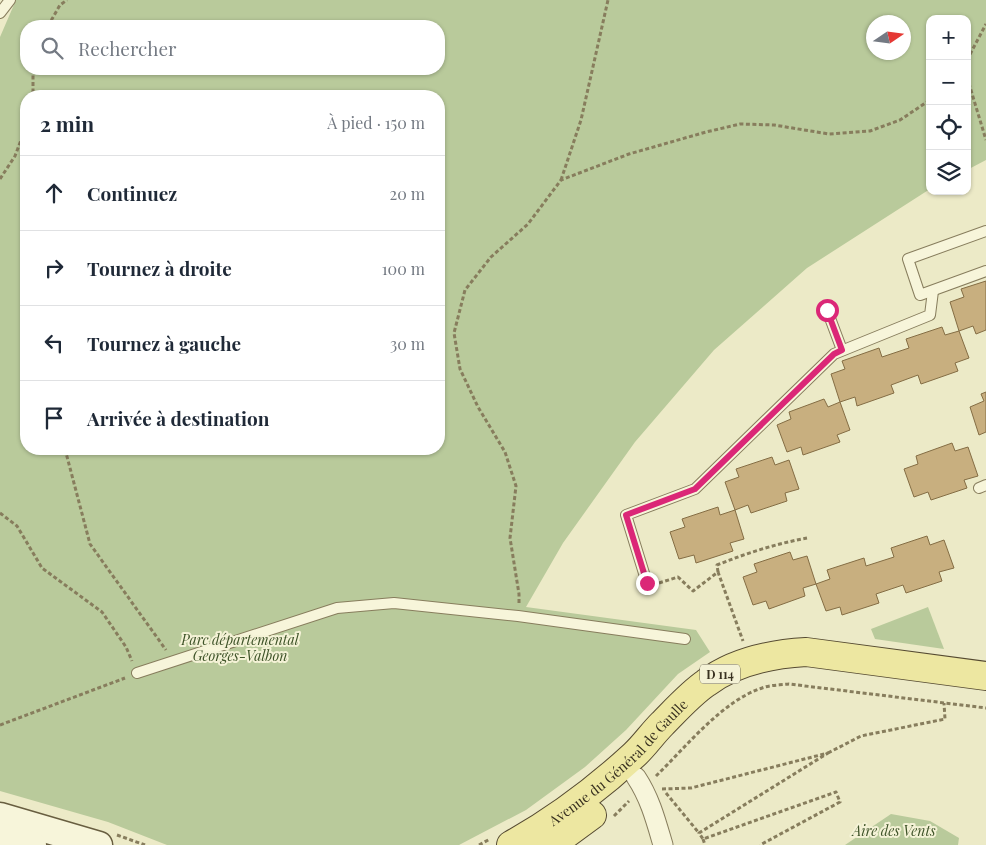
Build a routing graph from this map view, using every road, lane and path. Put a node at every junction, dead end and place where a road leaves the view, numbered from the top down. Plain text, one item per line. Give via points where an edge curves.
1 (10, 0) edge
2 (67, 0) edge
3 (608, 0) edge
4 (0, 13) edge
5 (51, 20) edge
6 (986, 24) edge
7 (971, 52) edge
8 (33, 75) edge
9 (33, 90) edge
10 (971, 90) edge
11 (926, 103) edge
12 (986, 140) edge
13 (20, 142) edge
14 (0, 179) edge
15 (561, 180) junction
16 (986, 230) edge
17 (986, 271) edge
18 (933, 291) junction
19 (827, 310) dead end
20 (842, 350) junction
21 (67, 455) edge
22 (0, 513) edge
23 (807, 538) dead end
24 (718, 572) junction
25 (647, 583) joint
26 (518, 616) junction
27 (685, 639) dead end
28 (744, 646) dead end
29 (174, 661) junction
30 (137, 673) junction
31 (986, 676) edge
32 (986, 690) edge
33 (944, 703) junction
34 (986, 708) edge
35 (0, 725) edge
36 (828, 753) junction
37 (640, 782) junction
38 (663, 789) junction
39 (0, 816) edge
40 (612, 817) dead end
41 (699, 833) junction
42 (0, 836) edge
43 (703, 839) junction
44 (504, 840) edge
45 (32, 845) edge
46 (99, 845) edge
47 (479, 845) edge
48 (550, 845) edge
49 (663, 845) edge
50 (705, 845) edge
51 (760, 845) edge

1 - 4 lane
2 - 5 path
3 - 15 path via 581,120
6 - 7 path
8 - 9 path
10 - 12 path
11 - 15 path via 900,120 870,130 829,134 774,125 740,124 629,154
13 - 14 path
15 - 26 path via 528,224 491,257 465,290 454,334 460,369 478,407 506,452 516,486 510,538 520,594
16 - 18 lane via 908,259 920,295
17 - 18 lane
18 - 20 lane via 930,315
19 - 20 lane
20 - 25 lane via 834,354 695,489 626,515
21 - 29 path via 90,544
22 - 30 path via 17,526 42,568 102,612 126,647
23 - 24 path via 752,551 717,565
24 - 25 path via 693,591 678,578
24 - 28 path
26 - 27 lane
26 - 29 lane via 394,604 337,608
29 - 30 lane
30 - 35 path
31 - 44 main road, Avenue du Général de Gaulle / D 114 via 806,652 778,653 747,662 705,683 636,754 570,808 538,830
32 - 37 main road, Avenue du Général de Gaulle / D 114 via 807,666 780,667 751,676 714,696 648,766
33 - 34 path
33 - 36 path via 945,719 861,736
33 - 37 path via 789,684 763,687 726,707
36 - 38 path via 691,788
36 - 41 path
37 - 38 path
37 - 40 path
37 - 48 main road, Avenue du Général de Gaulle / D 114
37 - 49 street
38 - 41 path
39 - 46 main road
41 - 43 path
42 - 45 main road
43 - 50 path
43 - 51 path via 836,792 840,802
44 - 47 path

